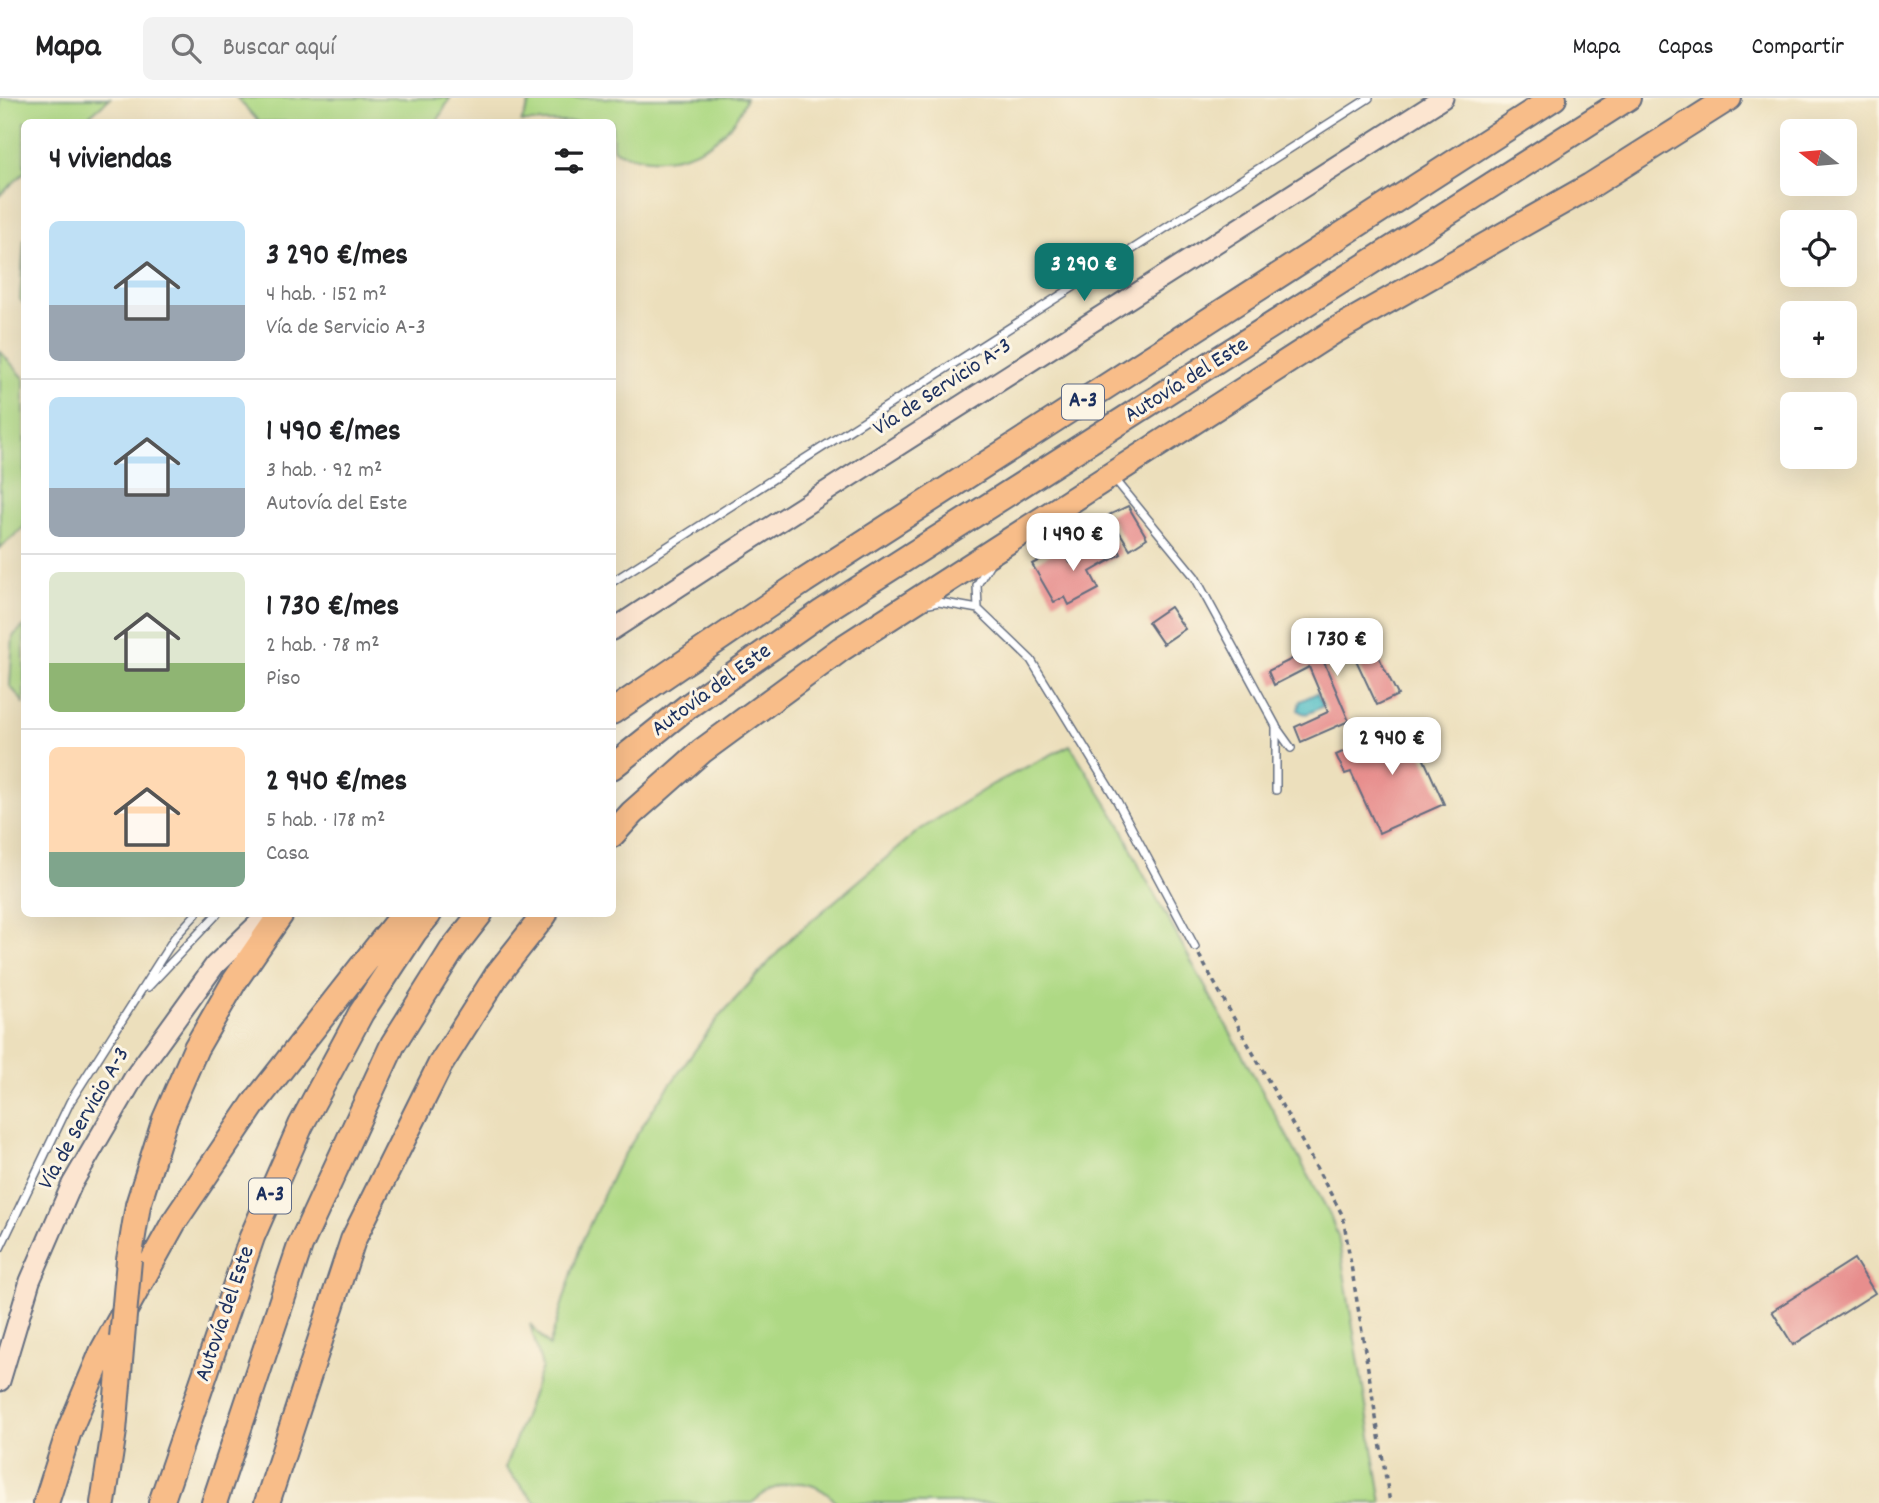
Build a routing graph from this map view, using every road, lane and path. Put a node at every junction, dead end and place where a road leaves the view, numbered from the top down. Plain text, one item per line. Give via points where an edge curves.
1 (1369, 98) edge
2 (1443, 98) edge
3 (1554, 98) edge
4 (1628, 98) edge
5 (1729, 98) edge
6 (1111, 475) junction
7 (1001, 546) junction
8 (616, 579) edge
9 (903, 609) junction
10 (978, 609) junction
11 (616, 627) edge
12 (616, 709) edge
13 (1276, 726) junction
14 (1291, 748) dead end
15 (616, 764) edge
16 (1276, 789) dead end
17 (616, 831) edge
18 (193, 917) edge
19 (214, 917) edge
20 (265, 917) edge
21 (279, 917) edge
22 (401, 917) edge
23 (427, 917) edge
24 (478, 917) edge
25 (543, 917) edge
26 (1195, 947) joint
27 (135, 999) junction
28 (0, 1248) edge
29 (0, 1381) edge
30 (46, 1503) edge
31 (103, 1503) edge
32 (161, 1503) edge
33 (214, 1503) edge
34 (267, 1503) edge
35 (1390, 1503) edge

1 - 8 lane
2 - 11 main road, Vía de Servicio A-3
3 - 12 highway, Autovía del Este / A-3 via 804,581
4 - 15 highway, Autovía del Este / A-3 via 822,612 687,706
5 - 6 highway via 1590,186 1336,330
6 - 7 highway
6 - 13 lane via 1195,577
7 - 9 highway
7 - 10 lane via 976,585
9 - 10 lane via 939,601
9 - 17 highway via 702,751
10 - 26 lane via 1031,660 1116,799
13 - 14 lane
13 - 16 lane
18 - 27 lane
19 - 27 lane
20 - 29 main road, Vía de Servicio A-3 via 207,976 135,1076 72,1184 30,1281
21 - 31 highway, bridge via 196,1048 164,1119 138,1205
22 - 30 highway via 253,1105 173,1222 103,1350 69,1431
23 - 32 highway, Autovía del Este / A-3 via 361,1013 301,1125 252,1237
24 - 33 highway, Autovía del Este / A-3 via 393,1044 300,1246
25 - 34 highway via 497,975 440,1065 353,1240
26 - 35 path via 1343,1216
27 - 28 lane via 70,1102

